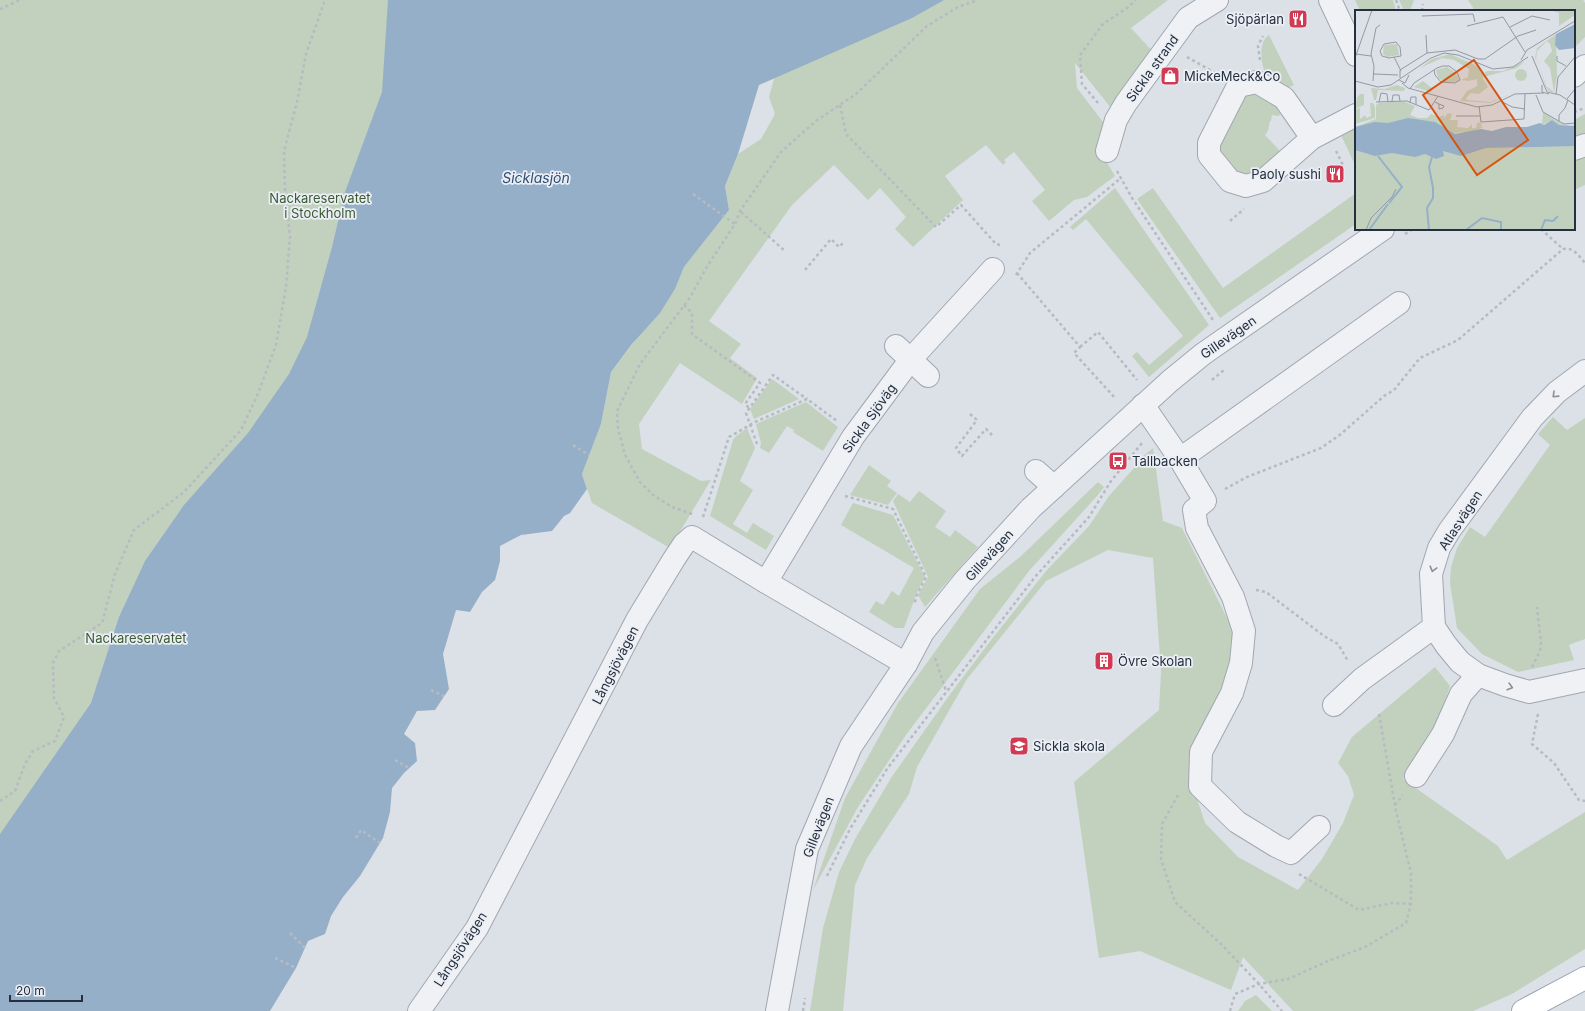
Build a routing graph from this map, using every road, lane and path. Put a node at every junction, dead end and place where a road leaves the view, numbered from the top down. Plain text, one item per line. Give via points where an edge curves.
1 (20, 0) edge
2 (325, 0) edge
3 (978, 0) edge
4 (1136, 0) edge
5 (1217, 0) edge
6 (1330, 0) edge
7 (1396, 0) edge
8 (1423, 4) dead end
9 (0, 9) edge
10 (1400, 10) edge
11 (1422, 10) edge
12 (1167, 46) junction
13 (1355, 53) edge
14 (1585, 66) edge
15 (1575, 75) edge
16 (1238, 86) junction
17 (840, 105) junction
18 (1585, 108) edge
19 (1575, 112) edge
20 (1355, 116) edge
21 (1116, 120) junction
22 (1312, 138) junction
23 (1585, 146) edge
24 (1575, 149) edge
25 (1107, 151) joint
26 (1121, 178) junction
27 (693, 194) dead end
28 (740, 212) junction
29 (735, 224) junction
30 (1409, 230) edge
31 (1542, 230) edge
32 (1392, 234) edge
33 (1050, 237) dead end
34 (844, 243) dead end
35 (1005, 247) dead end
36 (1563, 248) junction
37 (785, 251) dead end
38 (1585, 263) edge
39 (1016, 268) dead end
40 (993, 269) dead end
41 (805, 270) dead end
42 (1399, 303) dead end
43 (684, 305) junction
44 (1214, 321) dead end
45 (1080, 348) junction
46 (903, 353) junction
47 (1230, 365) dead end
48 (1585, 371) edge
49 (928, 376) dead end
50 (1139, 382) dead end
51 (1206, 384) dead end
52 (807, 399) junction
53 (1118, 402) dead end
54 (1143, 405) junction
55 (749, 408) junction
56 (970, 414) dead end
57 (839, 422) dead end
58 (750, 424) junction
59 (1157, 425) junction
60 (992, 435) dead end
61 (757, 444) dead end
62 (573, 446) dead end
63 (589, 455) dead end
64 (1180, 459) junction
65 (1036, 471) dead end
66 (1054, 487) junction
67 (845, 496) dead end
68 (1206, 501) junction
69 (688, 512) dead end
70 (703, 517) dead end
71 (766, 582) junction
72 (1266, 592) dead end
73 (1537, 607) dead end
74 (913, 609) dead end
75 (1434, 627) junction
76 (935, 658) dead end
77 (906, 664) junction
78 (1351, 666) dead end
79 (1530, 669) dead end
80 (1478, 675) junction
81 (1585, 680) edge
82 (430, 690) dead end
83 (946, 692) junction
84 (444, 696) dead end
85 (1334, 705) dead end
86 (1538, 710) dead end
87 (1379, 714) dead end
88 (395, 760) dead end
89 (409, 768) dead end
90 (1416, 776) dead end
91 (1180, 792) dead end
92 (1585, 801) edge
93 (0, 802) edge
94 (1319, 827) dead end
95 (356, 838) dead end
96 (380, 843) dead end
97 (1298, 874) dead end
98 (825, 881) dead end
99 (1411, 904) junction
100 (290, 933) dead end
101 (305, 948) dead end
102 (275, 958) dead end
103 (296, 968) dead end
104 (1585, 978) edge
105 (1259, 984) junction
106 (805, 996) dead end
107 (419, 1011) edge
108 (777, 1011) edge
109 (804, 1011) edge
110 (1230, 1011) edge
111 (1282, 1011) edge
112 (1523, 1011) edge

1 - 9 path
2 - 93 path via 306,54 284,151 290,237 286,288 276,345 257,396 241,430 184,492 134,530 115,574 102,623 59,651 53,663 54,698 64,717 55,741 33,751 15,791
3 - 17 path via 958,7 927,26 856,94
4 - 21 path via 1103,24 1080,55 1082,84 1111,118
5 - 12 street, Sickla strand via 1188,18
6 - 13 street
7 - 10 path
8 - 11 path
12 - 16 path
12 - 21 street, Sickla strand
14 - 15 street
16 - 22 street via 1257,82 1284,98
16 - 22 street via 1209,143 1209,155 1230,181 1246,186 1263,181
17 - 28 path via 816,121 781,152
17 - 35 path via 846,134 936,227 962,204 996,244
18 - 19 path
20 - 22 street
21 - 25 street, Sickla strand
23 - 24 street
25 - 26 path
26 - 33 path
26 - 44 path
27 - 29 path
28 - 29 path
28 - 37 path
29 - 43 path
30 - 32 path
31 - 36 path
32 - 54 street, Gillevägen via 1203,354
34 - 41 path via 839,247 831,239
36 - 38 path via 1574,251
36 - 68 path via 1458,340 1420,358 1394,390 1341,434 1320,448 1247,476
39 - 45 path via 1017,274
40 - 46 street, Sickla Sjöväg
42 - 64 street
43 - 55 path via 692,314 692,334 760,383 745,404
43 - 69 path via 640,364 617,411 618,428 625,455 640,482 653,495 672,507
45 - 50 path via 1098,332
45 - 53 path via 1074,353
46 - 49 street
46 - 71 street, Sickla Sjöväg
47 - 51 path
48 -> 75 street, Atlasvägen via 1557,392 1532,418 1439,548 1431,574
52 - 55 path via 773,375
52 - 57 path
52 - 58 path
54 - 59 street
54 - 66 street, Gillevägen
55 - 58 path via 746,413
56 - 60 path via 977,420 956,448 962,456 986,429
58 - 61 path
58 - 70 path via 729,437
59 - 64 street
59 - 83 path via 1110,481 1089,517 1035,577
62 - 63 path
64 - 68 street
65 - 66 street
66 - 77 street, Gillevägen via 1031,508 965,580 923,632
67 - 74 path via 893,508 926,577
68 - 94 street via 1194,510 1197,528 1233,597 1244,630 1241,663 1232,693 1201,752 1200,786 1237,822 1291,853
71 - 77 street, Långsjövägen
71 - 107 street, Långsjövägen via 692,537 684,544 637,620 477,928
72 - 78 path via 1338,644
73 - 79 path via 1541,643 1540,651
75 - 80 street via 1460,662
75 - 85 street via 1362,679
76 - 83 path
77 - 108 street, Gillevägen via 851,746 806,849
80 -> 81 street via 1529,692
80 - 90 street via 1461,694 1444,734
82 - 84 path
83 - 98 path via 887,770 850,829
86 - 92 path via 1532,744 1554,762 1579,800
87 - 99 path via 1396,811 1411,873
88 - 89 path
91 - 105 path via 1162,824 1161,859 1175,902 1221,944
95 - 96 path via 361,830
97 - 99 path via 1359,910 1392,903
99 - 105 path via 1406,923 1365,947 1288,979
100 - 101 path
102 - 103 path
104 - 112 main road
105 - 110 path via 1235,994
105 - 111 path
106 - 109 path

